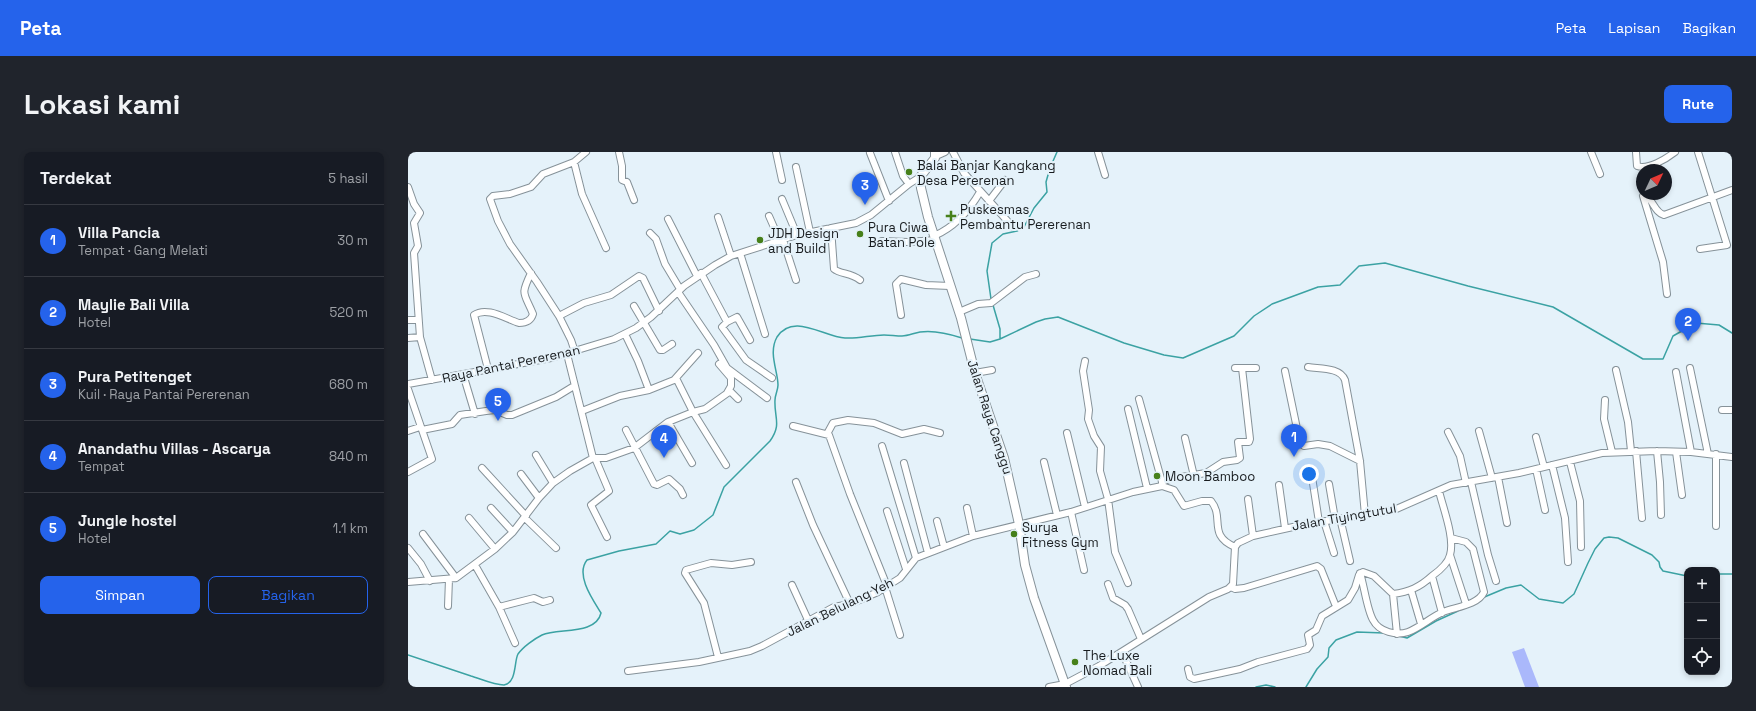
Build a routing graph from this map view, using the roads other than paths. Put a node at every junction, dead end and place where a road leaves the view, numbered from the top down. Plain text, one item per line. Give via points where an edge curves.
1 (586, 152) edge
2 (619, 152) edge
3 (776, 152) edge
4 (896, 152) edge
5 (945, 152) edge
6 (953, 152) edge
7 (1098, 152) edge
8 (1591, 152) edge
9 (1636, 152) edge
10 (1675, 152) edge
11 (1698, 152) edge
12 (870, 153) dead end
13 (935, 154) edge
14 (574, 162) junction
15 (1637, 164) edge
16 (1656, 164) edge
17 (796, 167) dead end
18 (1600, 174) dead end
19 (1105, 175) dead end
20 (920, 177) junction
21 (782, 180) dead end
22 (1005, 180) dead end
23 (907, 186) junction
24 (408, 187) edge
25 (921, 188) junction
26 (1732, 190) edge
27 (980, 192) junction
28 (1712, 198) junction
29 (782, 199) dead end
30 (634, 200) dead end
31 (1644, 200) edge
32 (1654, 200) edge
33 (889, 201) junction
34 (989, 201) junction
35 (769, 216) dead end
36 (718, 217) dead end
37 (668, 219) dead end
38 (1012, 226) dead end
39 (832, 228) junction
40 (810, 232) junction
41 (650, 233) dead end
42 (797, 235) junction
43 (935, 238) junction
44 (781, 240) junction
45 (882, 241) dead end
46 (606, 248) dead end
47 (1700, 249) dead end
48 (740, 253) junction
49 (731, 256) junction
50 (531, 273) junction
51 (1036, 274) dead end
52 (699, 275) junction
53 (796, 280) dead end
54 (860, 280) dead end
55 (950, 286) junction
56 (679, 290) junction
57 (1667, 294) dead end
58 (634, 306) dead end
59 (659, 311) junction
60 (959, 312) junction
61 (901, 315) dead end
62 (559, 316) junction
63 (408, 320) edge
64 (418, 320) junction
65 (644, 322) junction
66 (727, 322) junction
67 (625, 334) junction
68 (765, 334) dead end
69 (420, 337) junction
70 (408, 338) edge
71 (750, 340) dead end
72 (672, 344) dead end
73 (575, 352) junction
74 (698, 353) dead end
75 (566, 354) junction
76 (1085, 362) dead end
77 (719, 364) dead end
78 (1308, 367) dead end
79 (1235, 368) dead end
80 (1242, 368) junction
81 (1256, 368) dead end
82 (1690, 368) dead end
83 (488, 369) junction
84 (992, 370) dead end
85 (1616, 370) dead end
86 (1285, 371) dead end
87 (1676, 372) dead end
88 (975, 373) junction
89 (463, 374) junction
90 (676, 378) junction
91 (772, 378) dead end
92 (432, 380) junction
93 (408, 384) edge
94 (574, 386) junction
95 (408, 389) edge
96 (649, 390) junction
97 (727, 393) junction
98 (738, 398) dead end
99 (768, 398) dead end
100 (1139, 399) dead end
101 (1605, 400) dead end
102 (1128, 409) dead end
103 (582, 410) junction
104 (1722, 410) dead end
105 (1732, 410) edge
106 (693, 412) junction
107 (475, 414) junction
108 (668, 422) junction
109 (793, 426) dead end
110 (421, 429) junction
111 (626, 430) dead end
112 (408, 431) edge
113 (1479, 431) dead end
114 (1448, 432) dead end
115 (940, 433) dead end
116 (1067, 433) dead end
117 (827, 434) junction
118 (1536, 437) dead end
119 (1185, 438) dead end
120 (882, 446) dead end
121 (634, 448) junction
122 (1633, 451) junction
123 (1657, 451) junction
124 (1612, 452) junction
125 (1676, 452) junction
126 (1691, 452) junction
127 (1708, 454) junction
128 (1716, 454) junction
129 (536, 455) dead end
130 (1732, 457) edge
131 (594, 458) junction
132 (1360, 461) junction
133 (1044, 462) dead end
134 (1570, 462) junction
135 (692, 463) dead end
136 (904, 463) dead end
137 (726, 465) dead end
138 (1552, 465) junction
139 (1544, 467) junction
140 (482, 468) dead end
141 (1536, 469) junction
142 (408, 472) edge
143 (1308, 472) dead end
144 (521, 474) dead end
145 (1194, 476) junction
146 (1495, 477) junction
147 (796, 482) dead end
148 (1468, 482) junction
149 (553, 483) junction
150 (1162, 484) junction
151 (1329, 484) dead end
152 (1279, 485) dead end
153 (1147, 488) junction
154 (1439, 491) junction
155 (683, 495) dead end
156 (1682, 495) dead end
157 (539, 498) junction
158 (1108, 499) junction
159 (1248, 499) dead end
160 (1085, 507) junction
161 (491, 508) dead end
162 (968, 508) dead end
163 (1545, 510) dead end
164 (887, 511) dead end
165 (1071, 512) junction
166 (1365, 514) junction
167 (1057, 515) junction
168 (1661, 515) dead end
169 (526, 517) junction
170 (469, 518) dead end
171 (1337, 518) junction
172 (1642, 518) dead end
173 (936, 521) dead end
174 (1321, 521) junction
175 (1507, 523) dead end
176 (1019, 524) junction
177 (1716, 526) dead end
178 (1285, 528) junction
179 (513, 532) junction
180 (424, 534) dead end
181 (973, 536) junction
182 (1253, 536) junction
183 (607, 537) dead end
184 (1450, 538) junction
185 (944, 547) junction
186 (1235, 547) junction
187 (1581, 547) dead end
188 (408, 548) edge
189 (556, 548) dead end
190 (495, 550) junction
191 (928, 553) junction
192 (1334, 553) dead end
193 (1450, 556) junction
194 (916, 558) junction
195 (1350, 561) dead end
196 (751, 562) dead end
197 (1568, 562) dead end
198 (475, 565) junction
199 (906, 569) junction
200 (1084, 570) dead end
201 (1360, 573) junction
202 (1432, 576) junction
203 (456, 578) junction
204 (449, 579) junction
205 (430, 581) junction
206 (1496, 581) dead end
207 (408, 582) edge
208 (1128, 583) dead end
209 (1108, 584) dead end
210 (792, 585) dead end
211 (886, 586) junction
212 (1231, 587) junction
213 (1411, 590) junction
214 (1393, 594) junction
215 (550, 600) dead end
216 (850, 604) junction
217 (1335, 604) dead end
218 (1466, 604) junction
219 (448, 606) dead end
220 (499, 607) junction
221 (1442, 612) junction
222 (808, 620) junction
223 (1421, 624) junction
224 (1397, 634) junction
225 (900, 635) dead end
226 (1141, 639) junction
227 (515, 642) dead end
228 (1122, 652) junction
229 (718, 657) junction
230 (1188, 669) dead end
231 (628, 671) dead end
232 (1065, 685) edge
233 (1049, 687) edge
234 (1138, 687) edge

1 - 14 street
2 - 30 street via 622,180 627,182
3 - 21 street
4 - 23 street
5 - 13 street
6 - 27 street via 964,173
7 - 19 street
8 - 18 street
9 - 15 street
10 - 16 street
11 - 28 street
12 - 33 street
13 - 20 main road
14 - 46 street via 582,194
14 - 50 street via 543,174 532,187 490,198 503,233
17 - 40 street
20 - 23 street, Raya Pantai Pererenan
20 - 25 main road, Jalan Raya Canggu
22 - 34 street
23 - 25 street
23 - 33 street, Raya Pantai Pererenan
24 - 64 street via 420,213 419,218 415,220 418,246 414,253
25 - 43 main road, Jalan Raya Canggu
26 - 28 street
27 - 34 street
27 - 43 street via 954,224
28 - 32 street via 1664,215 1658,211
28 - 47 street via 1727,245
29 - 42 street
31 - 57 street via 1663,262
33 - 39 street, Raya Pantai Pererenan via 864,220
34 - 38 street
35 - 44 street
36 - 49 street
37 - 52 street
39 - 40 street, Raya Pantai Pererenan
39 - 54 street via 834,269
40 - 42 street, Raya Pantai Pererenan
41 - 56 street via 656,239 665,264
42 - 44 street, Raya Pantai Pererenan
43 - 45 street via 908,242
43 - 55 main road, Jalan Raya Canggu
44 - 48 street, Raya Pantai Pererenan
44 - 53 street
48 - 49 street, Raya Pantai Pererenan
48 - 68 street
49 - 52 street, Raya Pantai Pererenan
50 - 62 street
50 - 83 street via 523,291 533,314 529,320 519,323 490,313 474,315
51 - 60 street via 1025,277 991,303 978,304
52 - 56 street, Raya Pantai Pererenan
52 - 66 street
55 - 60 main road, Jalan Raya Canggu
55 - 61 street via 926,286 898,280 896,284
56 - 59 street, Raya Pantai Pererenan
56 - 99 street via 727,368
58 - 65 street
59 - 62 street via 642,277 638,276 611,295 584,303
59 - 65 street, Raya Pantai Pererenan
60 - 88 main road, Jalan Raya Canggu
62 - 73 street
63 - 64 street
64 - 69 street
65 - 67 street, Raya Pantai Pererenan
65 - 72 street via 660,350
66 - 71 street via 737,317
66 - 91 street via 722,327 746,360
67 - 73 street, Raya Pantai Pererenan
67 - 96 street
69 - 70 street
69 - 92 street
73 - 75 street, Raya Pantai Pererenan
74 - 90 street
75 - 83 street, Raya Pantai Pererenan
75 - 94 street
76 - 158 street via 1083,371 1088,419 1094,436 1102,447 1100,471
77 - 97 street via 731,378
78 - 132 street via 1335,371 1343,375
79 - 80 street
80 - 81 street
80 - 145 street, Jalan Belulang Yeh via 1249,442 1238,442 1240,458 1237,460 1223,462 1206,474
82 - 127 street
83 - 89 street, Raya Pantai Pererenan
84 - 88 street
85 - 122 street
86 - 132 street via 1300,443 1304,446 1330,446
87 - 126 street
88 - 176 main road, Jalan Raya Canggu via 1004,458
89 - 92 street, Raya Pantai Pererenan
89 - 107 street
90 - 96 street
90 - 106 street
92 - 93 street, Raya Pantai Pererenan
94 - 103 street
94 - 107 street via 556,397 512,415 491,410
95 - 110 street
96 - 103 street via 620,396
97 - 98 street via 731,392
97 - 106 street via 706,409
100 - 150 street
101 - 124 street via 1604,418
102 - 153 street
103 - 131 street
104 - 105 street
106 - 108 street
106 - 137 street
107 - 110 street via 460,415 452,424
108 - 121 street
108 - 135 street
109 - 117 street
110 - 112 street
110 - 142 street via 432,459
111 - 121 street
113 - 146 street
114 - 148 street via 1460,456
115 - 117 street via 924,429 902,434 874,423 848,420 833,423
116 - 160 street
117 - 211 street
118 - 139 street
119 - 145 street
120 - 194 street
121 - 131 street via 606,458
121 - 155 street via 654,484 669,479
122 - 123 street, Jalan Tiyingtutul
122 - 124 street, Jalan Tiyingtutul
122 - 172 street
123 - 125 street, Jalan Tiyingtutul
123 - 168 street
124 - 134 street, Jalan Tiyingtutul
125 - 126 street, Jalan Tiyingtutul
125 - 156 street
126 - 127 street, Jalan Tiyingtutul
127 - 128 street, Jalan Tiyingtutul
128 - 130 street, Jalan Tiyingtutul
128 - 177 street
129 - 149 street
131 - 149 street
131 - 183 street via 609,491 591,505
132 - 166 street
133 - 167 street
134 - 138 street, Jalan Tiyingtutul
134 - 187 street via 1580,501
136 - 191 street
138 - 139 street, Jalan Tiyingtutul
138 - 197 street via 1566,518
139 - 141 street, Jalan Tiyingtutul
140 - 169 street
141 - 146 street, Jalan Tiyingtutul
141 - 163 street
143 - 174 street via 1312,477
144 - 157 street
145 - 150 street, Jalan Belulang Yeh via 1169,479
146 - 148 street, Jalan Tiyingtutul
146 - 175 street
147 - 216 street
148 - 154 street, Jalan Tiyingtutul via 1451,485
148 - 206 street
149 - 157 street
150 - 153 street, Jalan Belulang Yeh
150 - 186 street via 1174,490 1184,506 1211,501 1221,538
151 - 171 street
152 - 178 street
153 - 158 street, Jalan Belulang Yeh
154 - 166 street, Jalan Tiyingtutul via 1400,508
154 - 184 street
157 - 169 street
158 - 160 street, Jalan Belulang Yeh
158 - 208 street via 1115,552
159 - 182 street
160 - 165 street, Jalan Belulang Yeh
161 - 179 street
162 - 181 street
164 - 199 street
165 - 167 street, Jalan Belulang Yeh
165 - 200 street
166 - 171 street, Jalan Tiyingtutul
167 - 176 street, Jalan Belulang Yeh
169 - 179 street
169 - 189 street
170 - 190 street
171 - 174 street, Jalan Tiyingtutul
171 - 195 street
173 - 185 street
174 - 178 street, Jalan Tiyingtutul
174 - 192 street
176 - 181 street, Jalan Belulang Yeh
176 - 232 main road, Jalan Raya Canggu via 1034,598
178 - 182 street, Jalan Tiyingtutul
179 - 190 street
180 - 203 street
181 - 185 street, Jalan Belulang Yeh
182 - 186 street, Jalan Tiyingtutul
184 - 193 street
184 - 218 street via 1460,540 1473,549 1483,586 1482,596
185 - 191 street, Jalan Belulang Yeh
186 - 212 street via 1234,578
188 - 205 street
190 - 198 street
191 - 194 street, Jalan Belulang Yeh
193 - 202 street
193 - 218 street
194 - 199 street, Jalan Belulang Yeh
196 - 229 street via 732,565 711,563 686,570 685,573 704,603
198 - 203 street
198 - 220 street
199 - 211 street, Jalan Belulang Yeh via 900,578
201 - 214 street via 1366,572 1374,576
201 - 224 street via 1373,620 1380,627
201 - 230 street via 1348,600 1322,616 1316,630 1308,635 1310,645 1307,649 1240,669 1194,679 1190,677
202 - 213 street via 1418,588
202 - 221 street
203 - 204 street
204 - 205 street
204 - 219 street
205 - 207 street
209 - 226 street via 1113,598 1128,608
210 - 222 street
211 - 216 street, Jalan Belulang Yeh
211 - 225 street
212 - 217 street via 1244,588 1316,566 1321,569
212 - 226 street via 1209,597
213 - 214 street
213 - 223 street
214 - 224 street
215 - 220 street via 542,602 534,598
216 - 222 street, Jalan Belulang Yeh via 834,607
218 - 221 street
220 - 227 street
221 - 223 street
222 - 229 street, Jalan Belulang Yeh via 750,651
223 - 224 street
226 - 228 street
228 - 232 street
228 - 234 street
229 - 231 street, Jalan Belulang Yeh via 699,662
232 - 233 street

